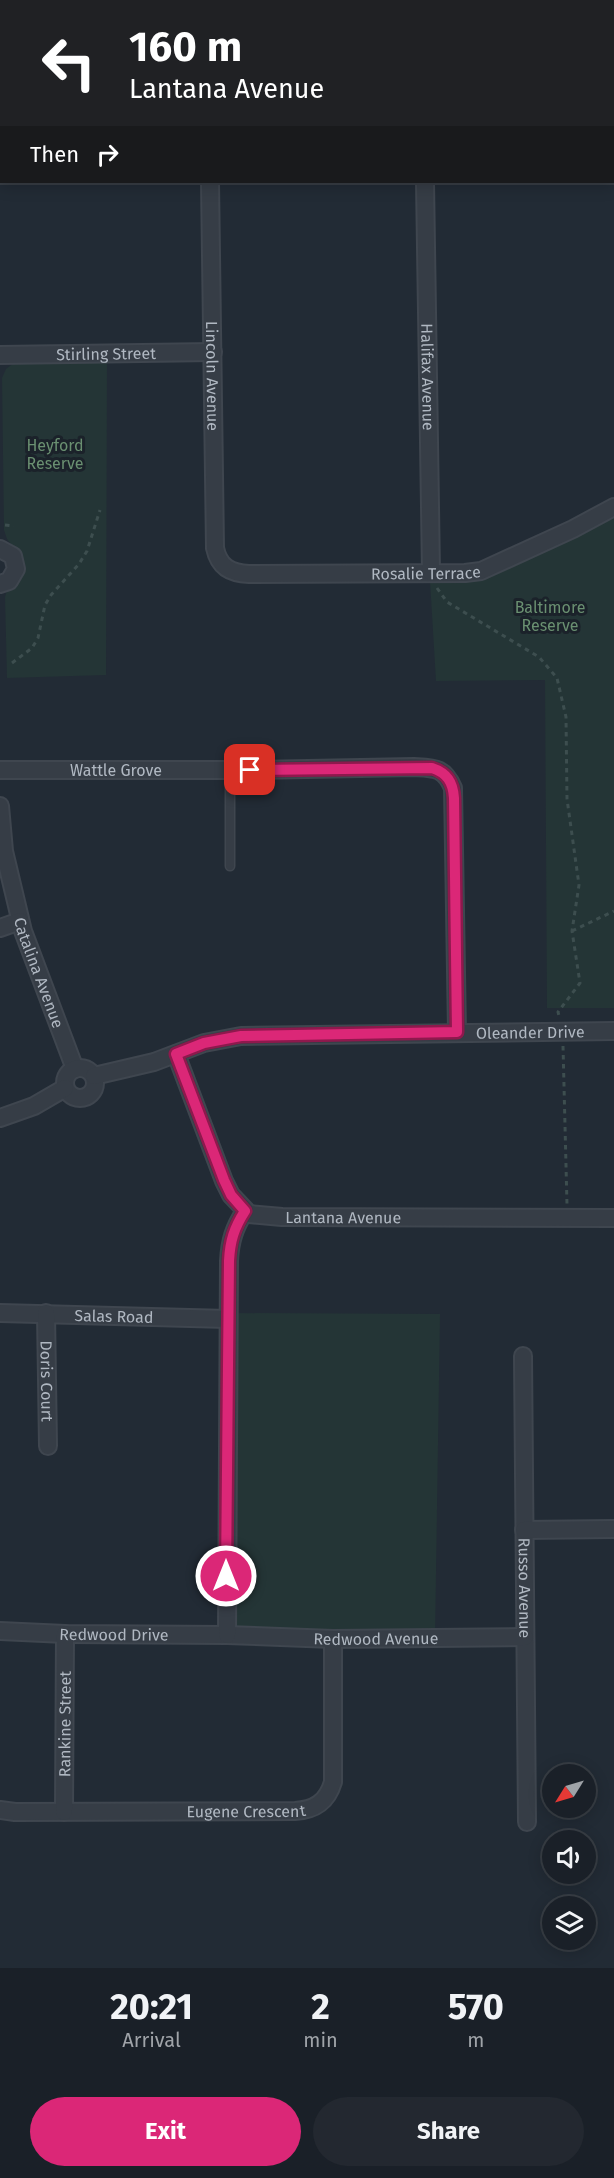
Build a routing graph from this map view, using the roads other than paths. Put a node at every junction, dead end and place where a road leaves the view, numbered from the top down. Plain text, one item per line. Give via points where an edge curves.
1 (210, 183) edge
2 (425, 183) edge
3 (213, 352) junction
4 (0, 355) edge
5 (614, 507) edge
6 (0, 549) edge
7 (224, 567) joint
8 (431, 572) junction
9 (0, 584) edge
10 (0, 770) edge
11 (230, 770) junction
12 (0, 806) edge
13 (230, 866) dead end
14 (20, 921) junction
15 (0, 928) edge
16 (614, 1031) edge
17 (457, 1032) junction
18 (176, 1054) junction
19 (75, 1069) junction
20 (94, 1076) junction
21 (65, 1088) junction
22 (0, 1118) edge
23 (245, 1211) junction
24 (614, 1218) edge
25 (0, 1313) edge
26 (46, 1313) junction
27 (228, 1319) junction
28 (523, 1356) dead end
29 (48, 1446) dead end
30 (613, 1529) edge
31 (524, 1530) junction
32 (0, 1631) edge
33 (65, 1634) junction
34 (226, 1635) junction
35 (525, 1637) junction
36 (333, 1639) junction
37 (0, 1810) edge
38 (64, 1812) junction
39 (527, 1822) dead end

1 - 3 street, Lincoln Avenue
2 - 8 street, Halifax Avenue
3 - 4 street, Stirling Street
3 - 7 street, Lincoln Avenue via 215,548
5 - 8 street, Rosalie Terrace via 481,571
6 - 9 street via 8,552 16,563 14,575
7 - 8 street, Rosalie Terrace via 249,574
10 - 11 street, Wattle Grove
11 - 13 lane
11 - 17 street, Wattle Grove via 432,768 447,775 454,798
12 - 14 street, Catalina Avenue via 4,851
14 - 15 street
14 - 19 street, Catalina Avenue
16 - 17 street, Oleander Drive
17 - 18 street, Oleander Drive via 241,1036 204,1043
18 - 20 street, Oleander Drive
18 - 23 street via 224,1180
19 - 20 street via 86,1069
19 - 21 street via 66,1078
20 - 21 street via 95,1088 88,1097 75,1098
21 - 22 street via 34,1106
23 - 24 street, Lantana Avenue via 257,1216 282,1217
23 - 27 street via 230,1243
25 - 26 street, Salas Road
26 - 27 street, Salas Road
26 - 29 street, Doris Court
27 - 34 street
28 - 31 street, Russo Avenue
30 - 31 street
31 - 35 street, Russo Avenue
32 - 33 street, Redwood Drive
33 - 34 street, Redwood Drive
33 - 38 street, Rankine Street
34 - 36 street, Redwood Avenue
35 - 36 street, Redwood Avenue
35 - 39 street, Russo Avenue
36 - 38 street, Eugene Crescent via 333,1782 320,1804 307,1810
37 - 38 street, Eugene Crescent

